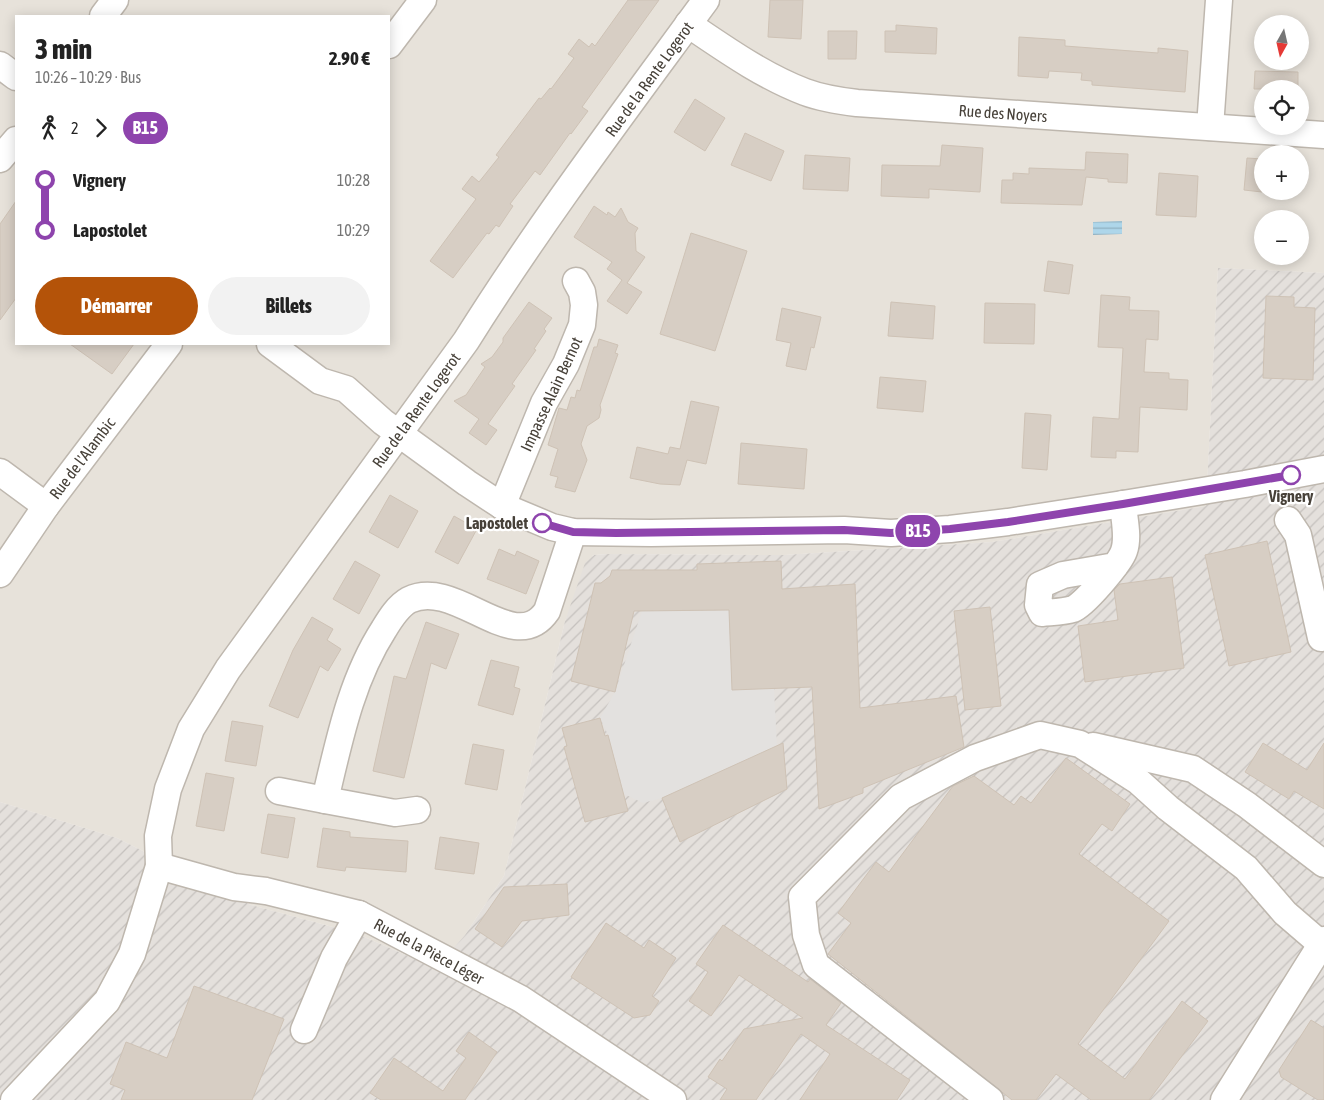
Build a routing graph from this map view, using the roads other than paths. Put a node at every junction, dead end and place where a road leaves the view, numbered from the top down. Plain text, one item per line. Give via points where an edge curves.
1 (115, 0) edge
2 (423, 0) edge
3 (706, 0) edge
4 (1219, 0) edge
5 (104, 15) edge
6 (688, 24) junction
7 (390, 44) edge
8 (0, 65) edge
9 (15, 76) edge
10 (1210, 128) junction
11 (1324, 135) edge
12 (15, 141) edge
13 (0, 159) edge
14 (576, 281) dead end
15 (168, 345) edge
16 (271, 345) edge
17 (399, 434) junction
18 (1324, 469) edge
19 (0, 472) edge
20 (1123, 504) junction
21 (46, 506) junction
22 (502, 506) junction
23 (1288, 520) dead end
24 (573, 532) junction
25 (1115, 566) dead end
26 (0, 574) edge
27 (1321, 638) dead end
28 (1080, 744) junction
29 (279, 791) dead end
30 (325, 800) junction
31 (417, 810) dead end
32 (1324, 864) edge
33 (159, 866) junction
34 (359, 914) junction
35 (1323, 942) edge
36 (304, 1030) dead end
37 (14, 1100) edge
38 (673, 1100) edge
39 (990, 1100) edge
40 (1224, 1100) edge

1 - 5 street
2 - 7 street
3 - 6 street, Rue de la Rente Logerot
4 - 10 street
6 - 10 street, Rue des Noyers via 779,80 831,99
6 - 17 street, Rue de la Rente Logerot via 548,218
8 - 9 street
10 - 11 street, Rue des Noyers
12 - 13 street
14 - 22 street, Impasse Alain Bernot via 584,305 582,325 566,364 544,403
15 - 21 street, Rue de l'Alambic
16 - 17 street via 320,381 346,389
17 - 22 street
17 - 33 street, Rue de la Rente Logerot via 228,669 191,729 168,789 158,836
18 - 20 street
19 - 21 street
20 - 24 street via 1008,522 891,533 844,530
20 - 25 street via 1124,551
21 - 26 street, Rue de l'Alambic
22 - 24 street via 552,527
23 - 27 street via 1298,536
24 - 30 street via 547,611 534,624 510,626 452,600 434,596 420,596 407,601 393,614 368,656 355,688
28 - 32 street via 1193,768
28 - 35 street via 1138,781 1246,868 1285,913
28 - 39 street via 1040,735 975,758 901,797 802,897 806,936 816,965
29 - 30 street
30 - 31 street via 395,813
33 - 34 street, Rue de la Pièce Léger via 234,887 266,891
33 - 37 street via 132,954 107,1001
34 - 36 street via 334,958
34 - 38 street, Rue de la Pièce Léger via 521,999
35 - 40 street

